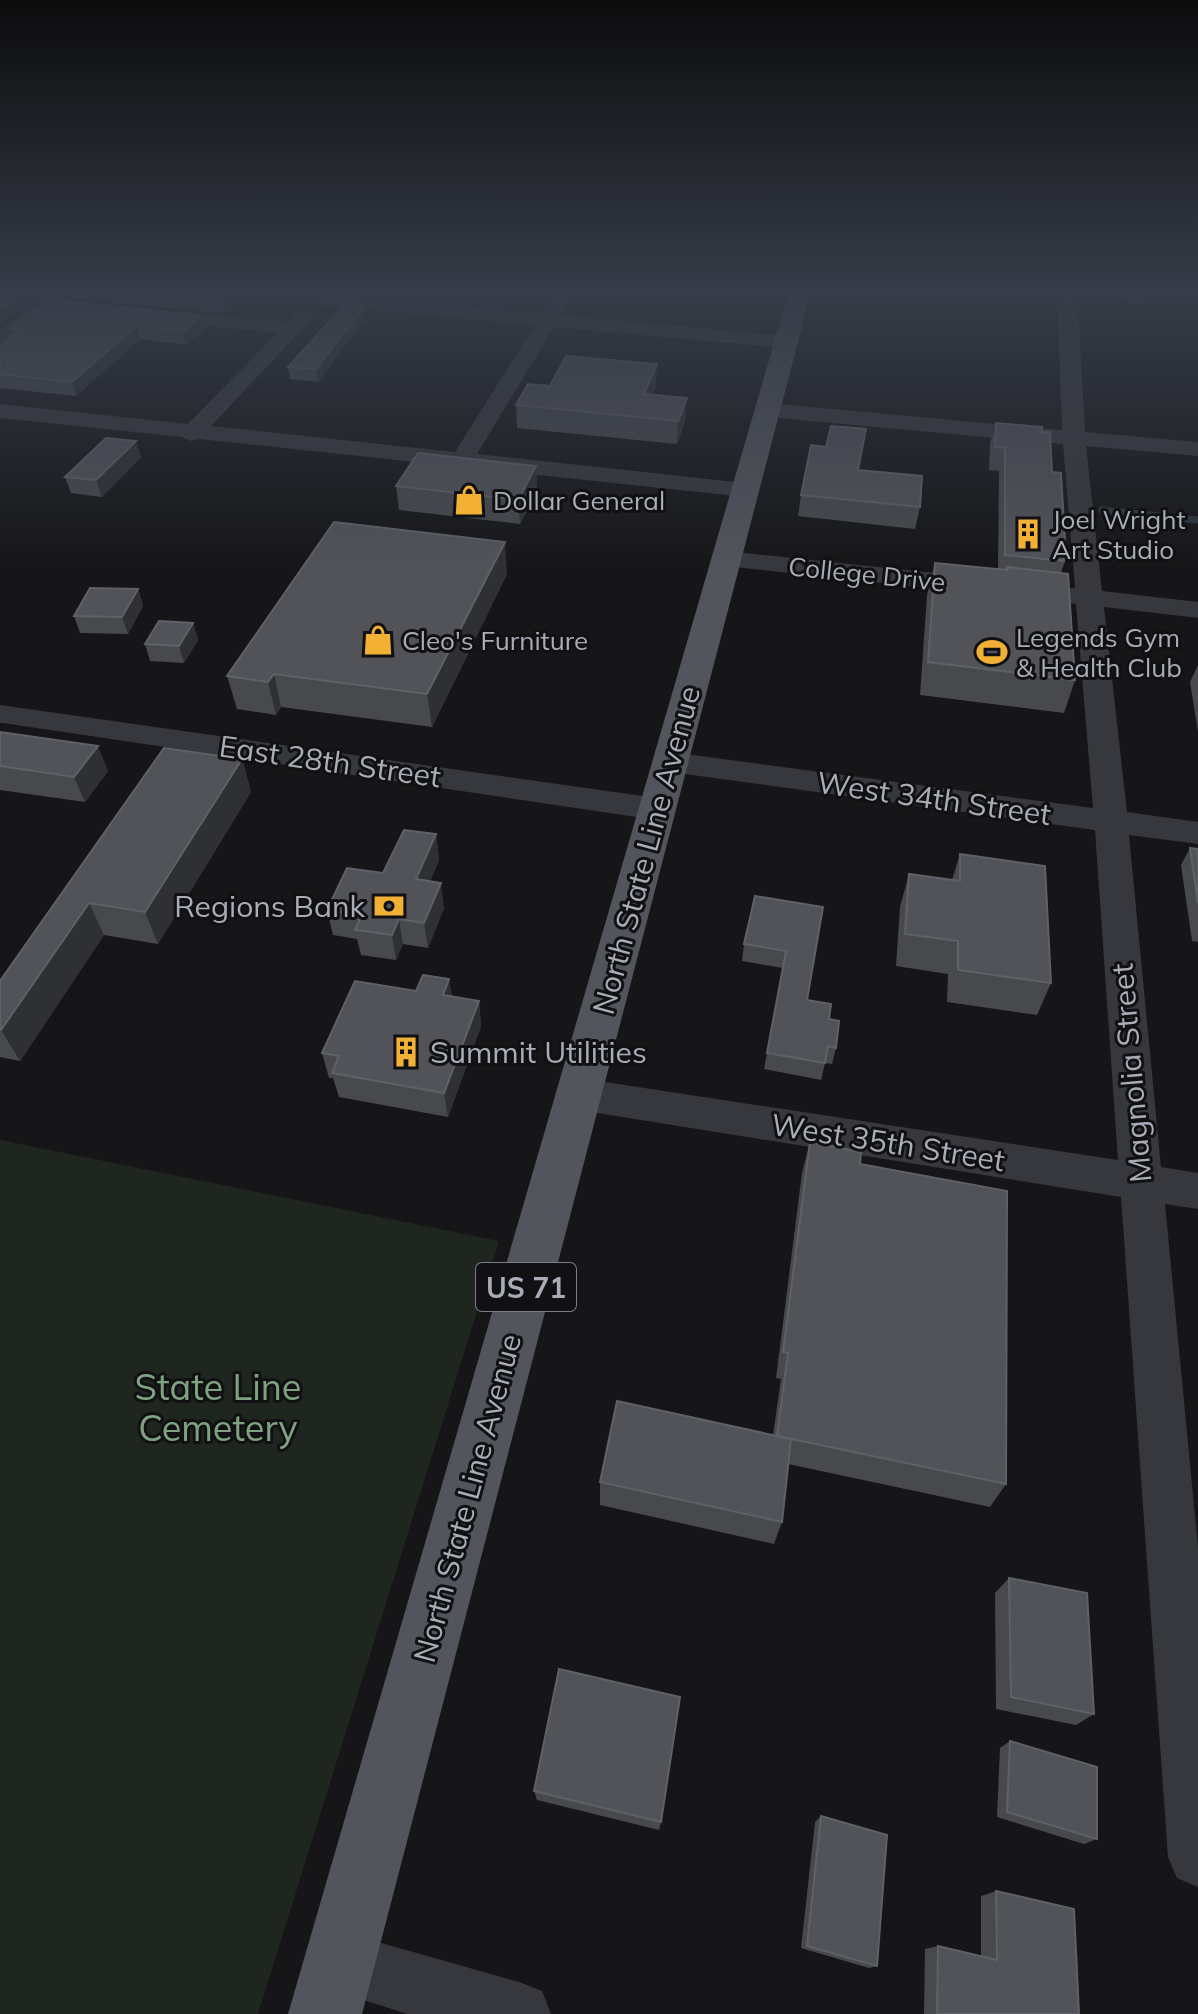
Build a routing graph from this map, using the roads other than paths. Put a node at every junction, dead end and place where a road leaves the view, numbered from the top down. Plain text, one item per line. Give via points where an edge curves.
1 (240, 382) edge
2 (510, 382) edge
3 (775, 382) edge
4 (1071, 382) edge
5 (767, 410) junction
6 (0, 411) edge
7 (191, 434) junction
8 (1074, 438) junction
9 (1198, 449) edge
10 (462, 460) junction
11 (745, 490) junction
12 (726, 559) junction
13 (1011, 589) edge
14 (1042, 593) edge
15 (1089, 598) junction
16 (1198, 610) edge
17 (3, 714) dead end
18 (664, 786) junction
19 (1111, 821) junction
20 (1198, 833) edge
21 (579, 1094) junction
22 (1139, 1181) junction
23 (1198, 1191) edge
24 (1198, 1857) edge
25 (332, 1989) edge
26 (519, 2014) edge

1 - 7 street
2 - 10 street
3 - 5 main road, North State Line Avenue / US 71
4 - 8 street, Magnolia Street
5 - 8 street
5 - 11 main road, North State Line Avenue / US 71
6 - 7 street
7 - 10 street
8 - 9 street
8 - 15 street, Magnolia Street
10 - 11 street
11 - 12 main road, North State Line Avenue / US 71
12 - 13 street, College Drive
12 - 18 main road, North State Line Avenue / US 71
14 - 15 street
15 - 16 street
15 - 19 street, Magnolia Street
17 - 18 street, East 28th Street
18 - 19 street, West 34th Street
18 - 21 main road, North State Line Avenue / US 71
19 - 20 street, West 34th Street
19 - 22 street, Magnolia Street
21 - 22 street, West 35th Street
21 - 25 main road, North State Line Avenue / US 71
22 - 23 street, West 35th Street
22 - 24 street, Magnolia Street
25 - 26 street

